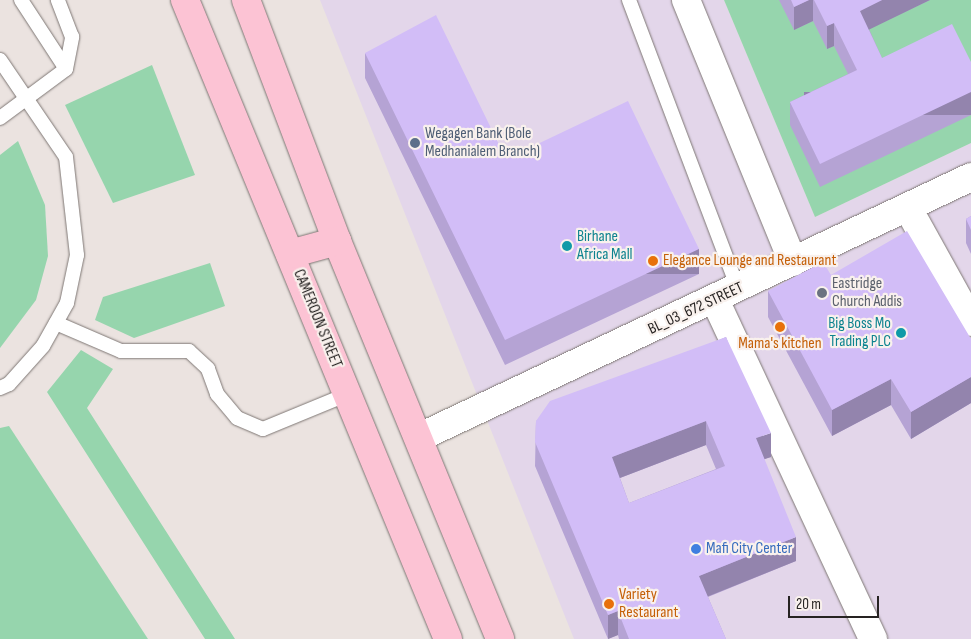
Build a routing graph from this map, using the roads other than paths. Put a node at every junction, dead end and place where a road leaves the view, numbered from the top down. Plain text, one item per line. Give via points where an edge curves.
1 (21, 0) edge
2 (58, 0) edge
3 (185, 0) edge
4 (246, 0) edge
5 (629, 0) edge
6 (686, 0) edge
7 (0, 60) edge
8 (66, 69) junction
9 (28, 96) junction
10 (0, 118) edge
11 (971, 177) edge
12 (909, 210) junction
13 (338, 241) junction
14 (290, 254) junction
15 (793, 262) junction
16 (727, 294) junction
17 (971, 322) edge
18 (56, 323) junction
19 (0, 388) edge
20 (348, 394) junction
21 (420, 437) junction
22 (448, 639) edge
23 (500, 639) edge
24 (873, 639) edge

1 - 8 lane
2 - 8 lane via 72,36
3 - 14 main road, CAMEROON STREET
4 - 13 main road
5 - 16 lane
6 - 15 street
7 - 9 lane
8 - 9 lane
9 - 10 lane
9 - 18 lane via 66,157 74,205 77,255 67,303
11 - 12 street, BL_03_672 STREET
12 - 15 street, BL_03_672 STREET
12 - 17 street
13 - 14 main road
13 - 21 main road
14 - 20 main road, CAMEROON STREET
15 - 16 street, BL_03_672 STREET
16 - 21 street, BL_03_672 STREET
16 - 24 street
18 - 19 lane via 43,346
18 - 20 lane via 121,351 189,351 208,369 217,394 237,418 263,429
20 - 22 main road, CAMEROON STREET
21 - 23 main road

